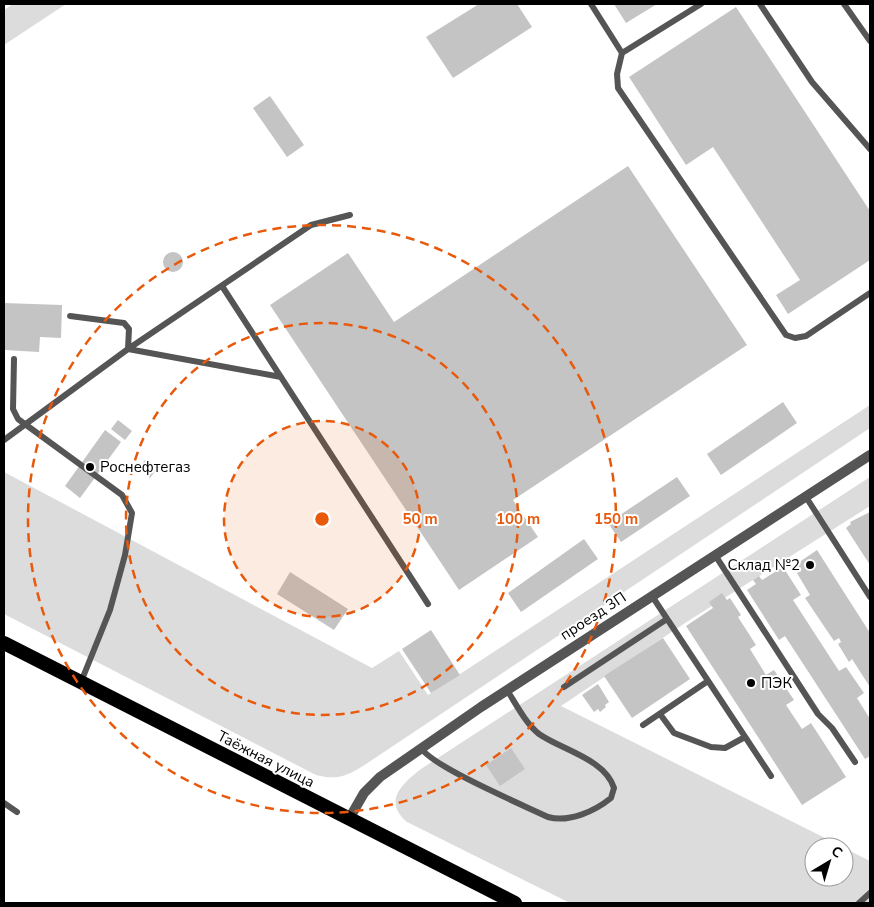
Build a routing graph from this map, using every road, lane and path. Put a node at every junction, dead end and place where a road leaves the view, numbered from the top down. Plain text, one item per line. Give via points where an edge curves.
1 (591, 4) edge
2 (701, 4) edge
3 (760, 4) edge
4 (844, 4) edge
5 (870, 41) edge
6 (622, 53) junction
7 (870, 147) edge
8 (350, 215) dead end
9 (222, 286) junction
10 (870, 293) edge
11 (70, 316) dead end
12 (128, 349) junction
13 (14, 359) dead end
14 (281, 377) junction
15 (24, 426) junction
16 (4, 440) edge
17 (870, 455) edge
18 (806, 497) junction
19 (715, 555) junction
20 (652, 596) junction
21 (870, 598) edge
22 (428, 604) dead end
23 (667, 619) junction
24 (4, 643) edge
25 (708, 681) junction
26 (81, 682) junction
27 (564, 687) dead end
28 (507, 690) junction
29 (660, 714) junction
30 (643, 725) dead end
31 (745, 736) junction
32 (421, 748) junction
33 (855, 762) dead end
34 (771, 776) dead end
35 (4, 802) edge
36 (17, 812) dead end
37 (349, 819) junction
38 (870, 893) edge
39 (515, 903) edge
40 (859, 903) edge

1 - 6 lane
2 - 6 lane
3 - 7 lane via 812,82
4 - 5 lane
6 - 10 lane via 617,74 618,88 786,335 795,338 806,336
8 - 9 lane via 311,225
9 - 12 lane
9 - 14 lane
11 - 12 lane via 124,323 129,329
12 - 14 lane
12 - 15 lane
13 - 15 lane via 13,408
14 - 22 lane
15 - 16 lane
15 - 26 lane via 122,495 132,513 119,582
17 - 18 street, проезд 3П
18 - 19 street, проезд 3П
18 - 21 lane
19 - 20 street, проезд 3П
19 - 33 lane via 818,714 832,728
20 - 23 lane
20 - 28 street, проезд 3П
23 - 25 lane
23 - 27 lane
24 - 26 highway, Таёжная улица
25 - 29 lane
25 - 31 lane
26 - 37 highway, Таёжная улица
28 - 32 street, проезд 3П
28 - 32 lane via 539,734 608,776 614,788 611,798 576,816 559,820 455,772 430,758
29 - 30 lane
29 - 31 lane via 674,733 711,748 725,748
31 - 34 lane
32 - 37 street, проезд 3П via 371,785
35 - 36 lane
37 - 39 highway, Таёжная улица
38 - 40 lane

